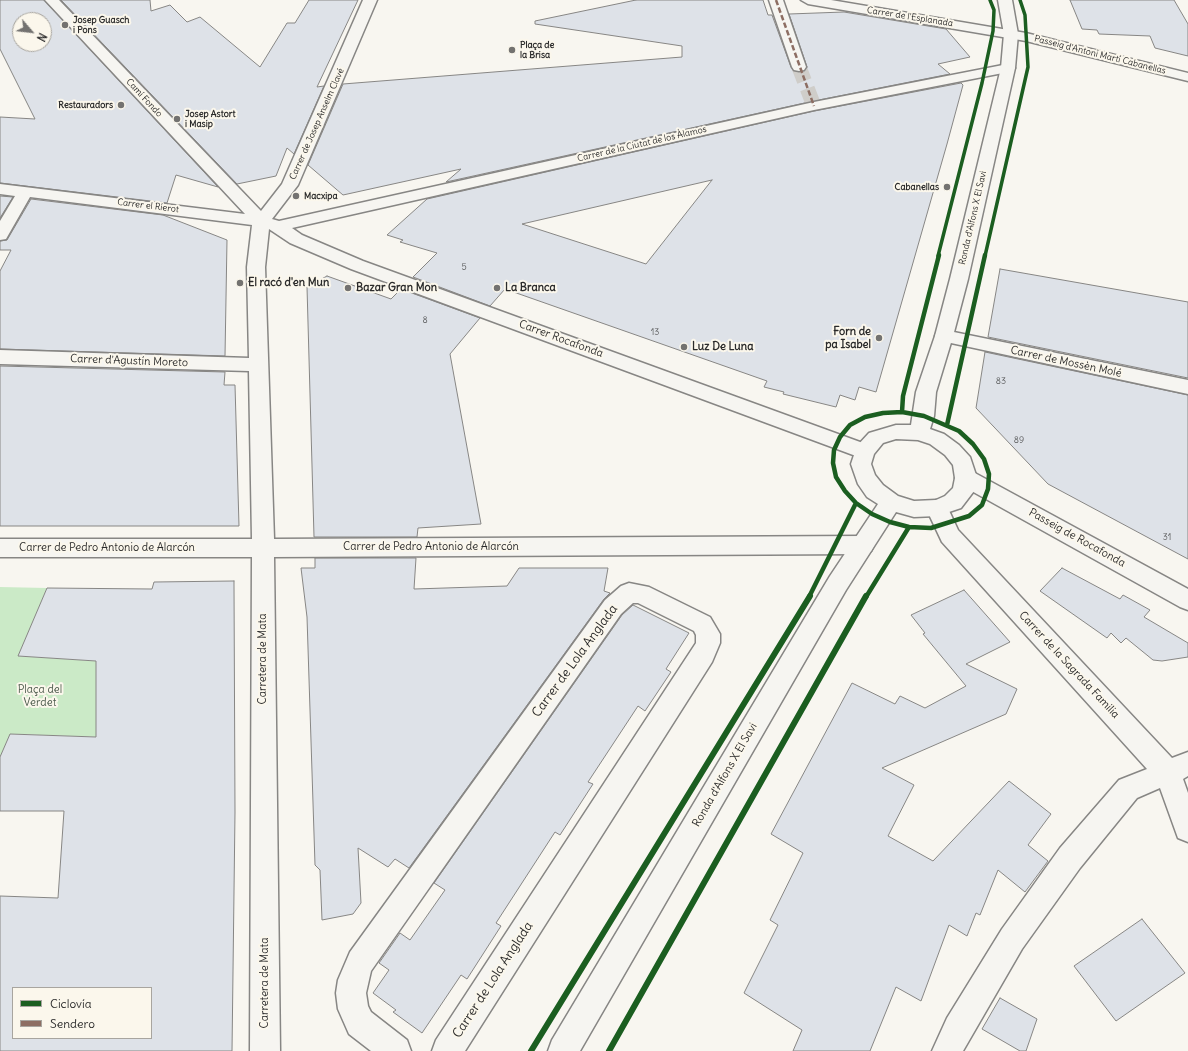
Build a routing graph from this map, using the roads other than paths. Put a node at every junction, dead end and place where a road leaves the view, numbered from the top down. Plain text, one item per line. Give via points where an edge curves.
1 (52, 0) edge
2 (370, 0) edge
3 (776, 0) edge
4 (808, 0) edge
5 (1005, 0) edge
6 (1011, 34) junction
7 (799, 67) tunnel mouth
8 (1008, 68) junction
9 (1188, 77) edge
10 (0, 189) edge
11 (25, 192) junction
12 (269, 223) junction
13 (0, 235) edge
14 (944, 336) junction
15 (0, 357) edge
16 (258, 365) junction
17 (1188, 387) edge
18 (918, 433) junction
19 (864, 450) junction
20 (966, 478) junction
21 (891, 502) junction
22 (938, 508) junction
23 (863, 545) junction
24 (0, 548) edge
25 (263, 548) junction
26 (1188, 600) edge
27 (1178, 768) edge
28 (1188, 829) edge
29 (265, 1051) edge
30 (396, 1051) edge
31 (447, 1051) edge
32 (563, 1051) edge
33 (947, 1051) edge

1 - 12 street, Camí Fondo via 236,196
2 - 12 street, Carrer de Josep Anselm Clavé via 290,185
3 - 7 street
4 - 6 street, Carrer de l'Esplanada
5 - 6 street, Ronda d'Alfons X El Savi
6 - 8 street, Ronda d'Alfons X El Savi
6 - 9 street, Passeig d'Antoni Martí Cabanellas
8 - 12 street, Carrer de la Ciutat de los Àlamos via 814,106
8 - 14 street, Ronda d'Alfons X El Savi
10 - 11 street, Carrer el Rierot
11 - 12 street, Carrer el Rierot
11 - 13 street
12 - 16 street, Carretera de Mata via 256,267
12 - 19 street, Carrer Rocafonda via 296,239 357,265
14 - 17 street, Carrer de Mossèn Molé
14 - 18 street, Ronda d'Alfons X El Savi via 926,392 924,416
15 - 16 street, Carrer d'Agustín Moreto
16 - 25 street, Carretera de Mata
18 - 19 street via 896,432 876,438
18 - 20 street via 937,440 952,450 963,463
19 - 21 street via 861,464 865,478 875,492
20 - 22 street via 963,491 953,502
20 - 26 street, Passeig de Rocafonda
21 - 22 street via 914,509
21 - 23 street, Ronda d'Alfons X El Savi
22 - 27 street, Carrer de la Sagrada Familia via 950,536
23 - 25 street, Carrer de Pedro Antonio de Alarcón
23 - 32 street, Ronda d'Alfons X El Savi via 789,665
24 - 25 street, Carrer de Pedro Antonio de Alarcón
25 - 29 street, Carretera de Mata
27 - 28 street, Carrer de la Sagrada Familia
27 - 33 street via 1128,788 1070,858 1012,939
30 - 31 street, Carrer de Lola Anglada via 360,1023 353,1009 351,993 360,962 613,607 629,593 641,594 702,624 708,634 708,643 703,655

